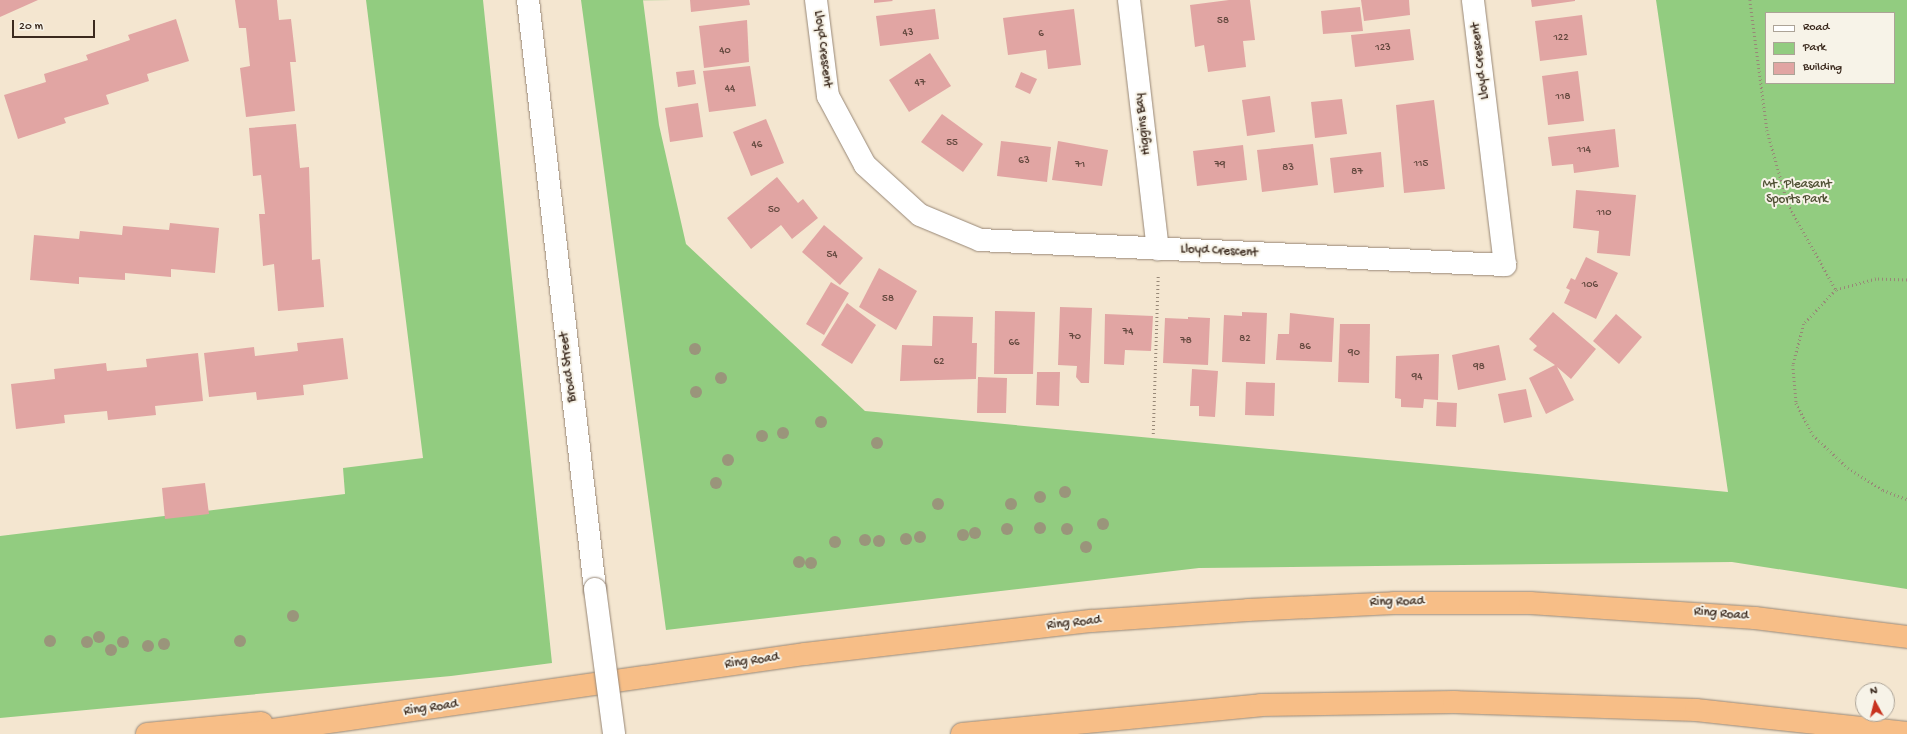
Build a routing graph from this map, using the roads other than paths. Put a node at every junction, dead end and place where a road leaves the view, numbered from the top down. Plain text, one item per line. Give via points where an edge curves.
1 (528, 0) edge
2 (816, 0) edge
3 (1129, 0) edge
4 (1473, 0) edge
5 (1158, 249) junction
6 (1907, 637) edge
7 (502, 700) junction
8 (1907, 733) edge
9 (147, 734) edge
10 (245, 734) edge
11 (614, 734) edge
12 (962, 734) edge

1 - 11 street, Broad Street, bridge
2 - 5 street, Lloyd Crescent via 828,96 866,165 920,215 980,240
3 - 5 street, Higgins Bay
4 - 5 street, Lloyd Crescent via 1505,265
6 - 7 highway, Ring Road via 1681,611 1530,603 1394,603 1092,622 805,654
7 - 9 highway
7 - 10 highway, Ring Road
8 - 12 highway via 1696,710 1454,702 1261,705

